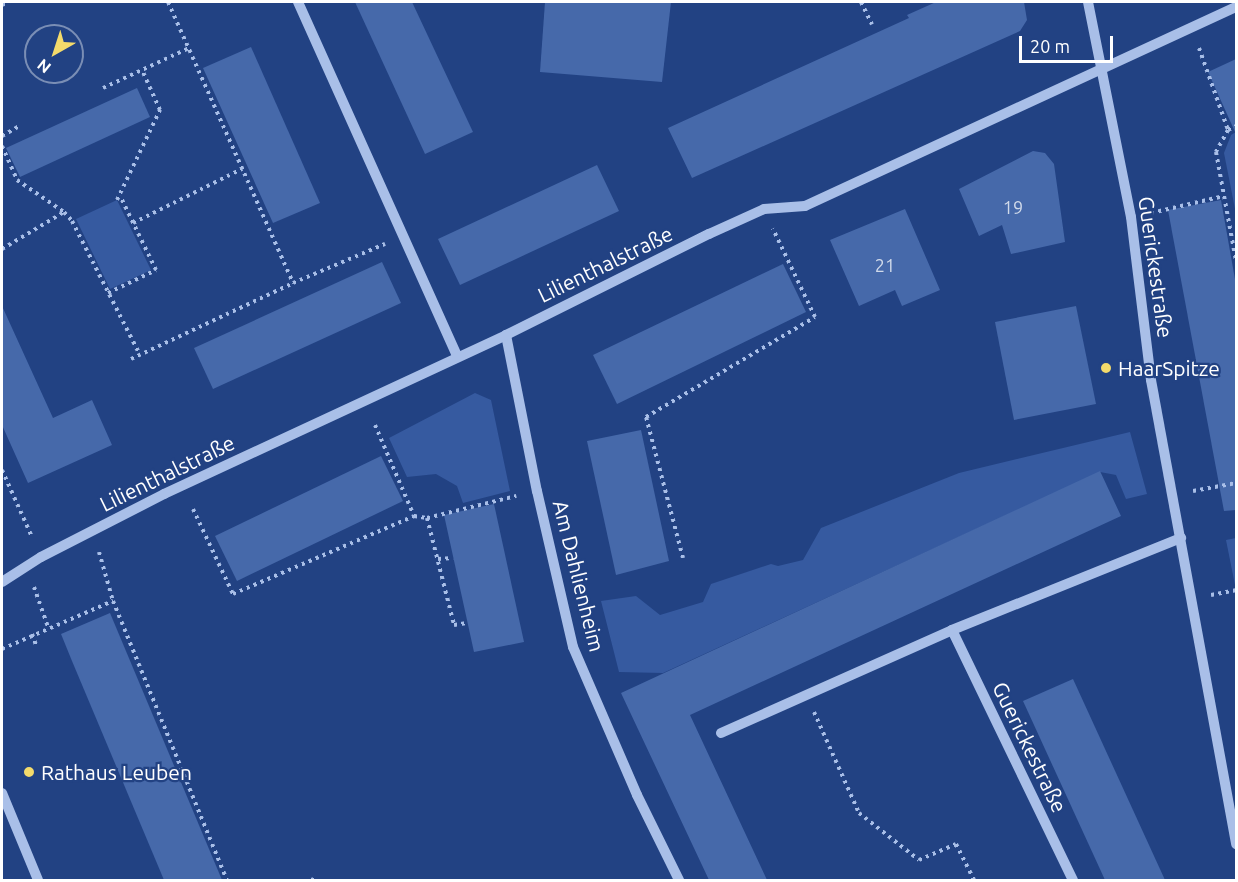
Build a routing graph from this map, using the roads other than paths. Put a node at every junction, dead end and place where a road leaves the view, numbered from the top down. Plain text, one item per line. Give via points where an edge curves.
1 (298, 2) edge
2 (1088, 2) edge
3 (1236, 7) edge
4 (1101, 69) junction
5 (506, 335) junction
6 (457, 356) junction
7 (1181, 538) junction
8 (2, 582) edge
9 (952, 630) junction
10 (721, 733) dead end
11 (2, 793) edge
12 (1236, 844) edge
13 (38, 880) edge
14 (679, 880) edge
15 (1073, 880) edge

1 - 6 street
2 - 4 street, Guerickestraße
3 - 4 street, Lilienthalstraße
4 - 5 street, Lilienthalstraße via 805,206 764,209
4 - 7 street, Guerickestraße via 1131,217 1151,380
5 - 6 street, Lilienthalstraße
5 - 14 street, Am Dahlienheim via 573,647 637,795
6 - 8 street, Lilienthalstraße via 164,494
7 - 9 street
7 - 12 street, Guerickestraße
9 - 10 street
9 - 15 street, Guerickestraße
11 - 13 street

